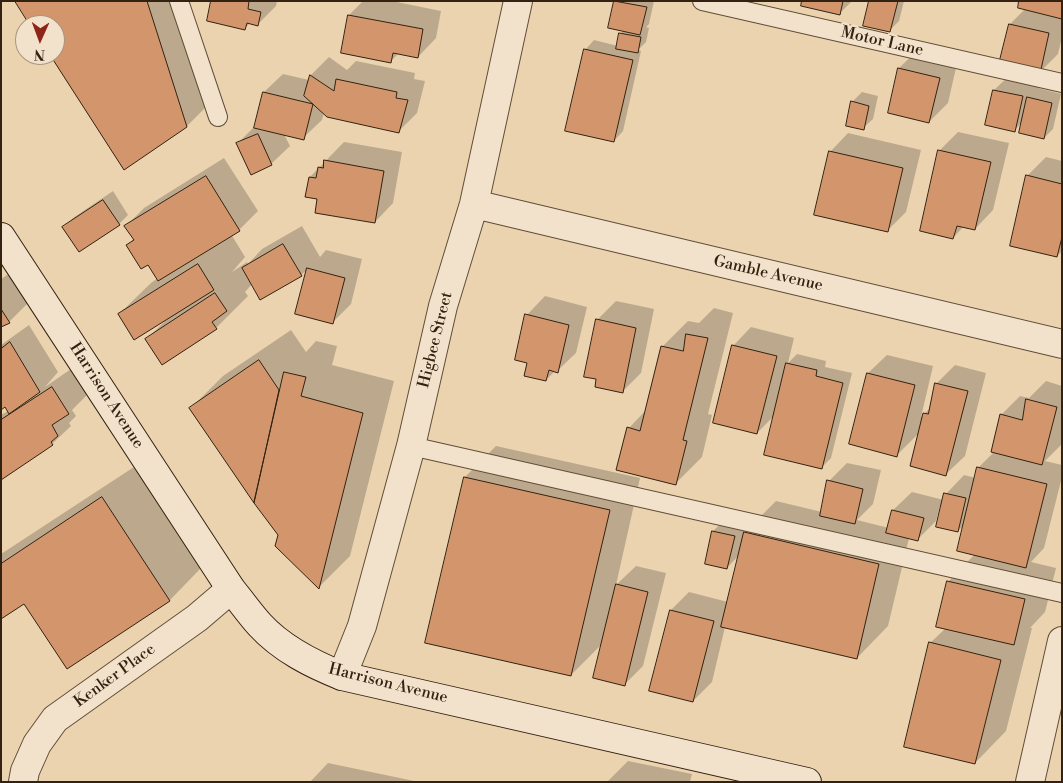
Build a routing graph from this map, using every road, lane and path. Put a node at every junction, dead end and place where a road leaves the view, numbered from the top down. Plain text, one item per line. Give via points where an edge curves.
1 (179, 1) edge
2 (518, 1) edge
3 (702, 1) edge
4 (1062, 83) edge
5 (218, 118) dead end
6 (474, 204) junction
7 (1, 237) edge
8 (1062, 344) edge
9 (412, 446) junction
10 (231, 589) junction
11 (1062, 593) edge
12 (1062, 641) edge
13 (342, 676) junction
14 (23, 782) edge
15 (807, 782) edge
16 (1030, 782) edge

1 - 5 lane
2 - 6 street, Higbee Street
3 - 4 lane, Motor Lane
6 - 8 street, Gamble Avenue
6 - 9 street, Higbee Street via 443,306
7 - 10 street, Harrison Avenue
9 - 11 lane
9 - 13 street, Higbee Street via 362,626
10 - 13 street, Harrison Avenue via 261,626 285,647 312,664
10 - 14 street, Kenker Place via 196,618 55,719 37,744
12 - 16 street
13 - 15 street, Harrison Avenue

